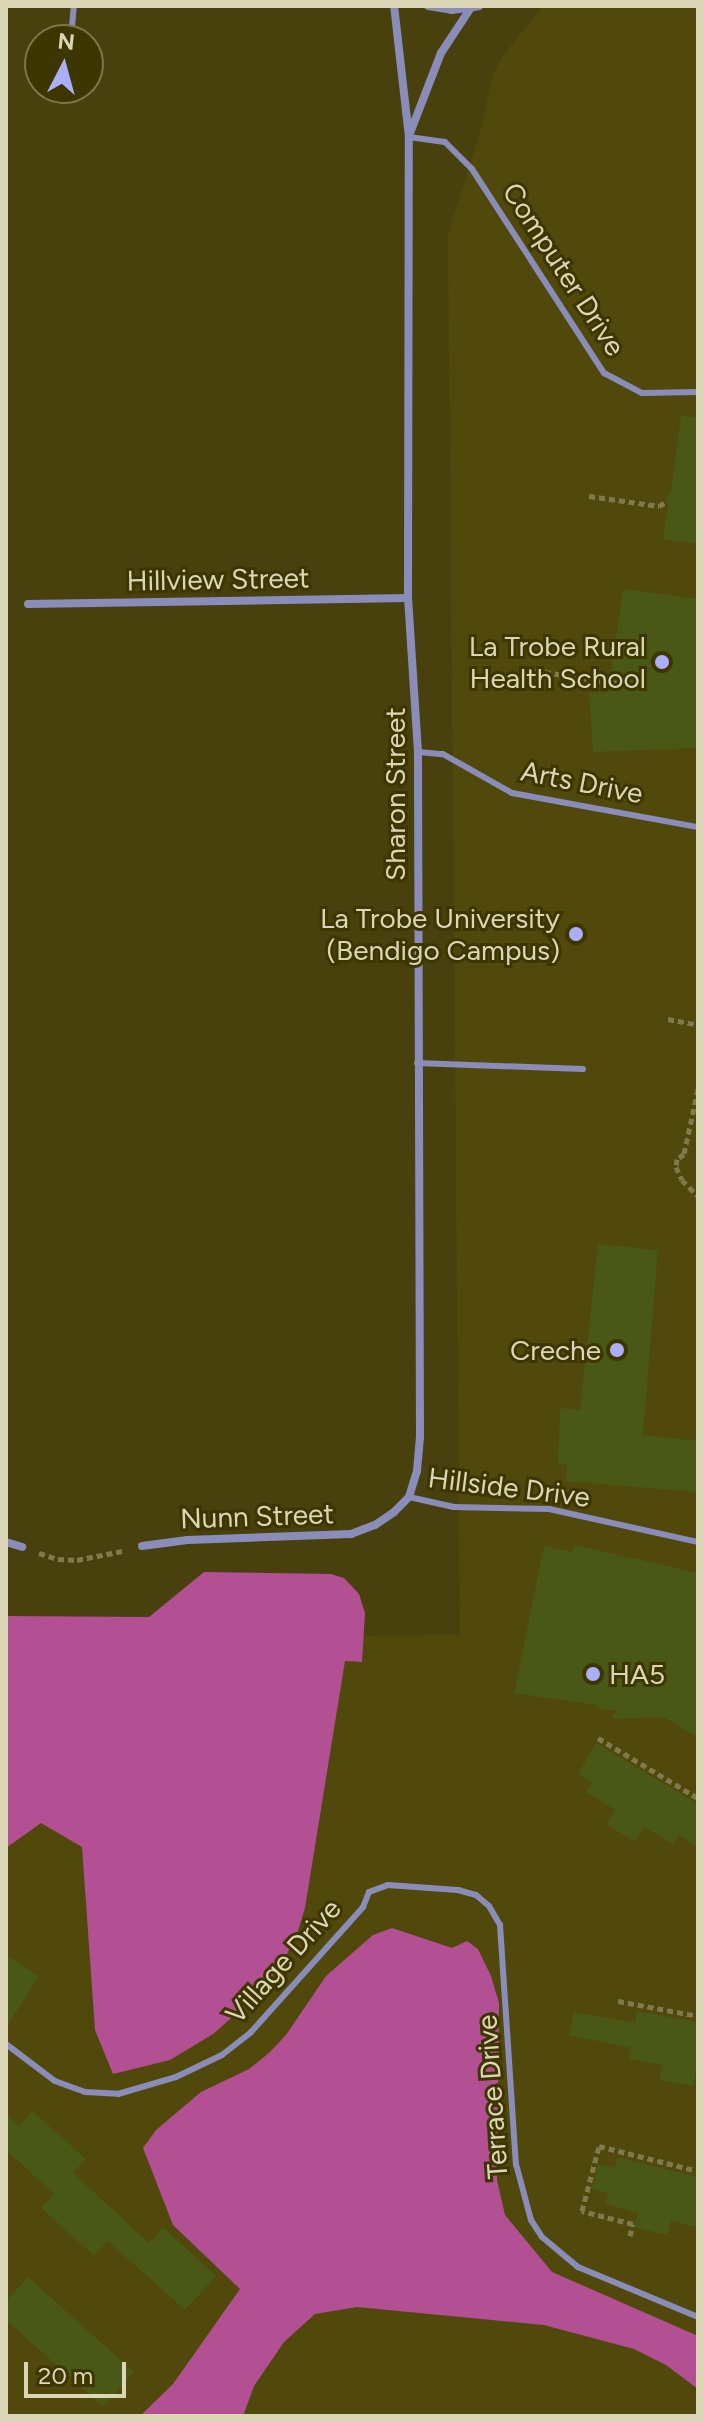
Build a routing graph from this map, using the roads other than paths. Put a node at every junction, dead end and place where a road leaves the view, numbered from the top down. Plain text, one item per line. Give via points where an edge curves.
1 (394, 6) edge
2 (428, 6) edge
3 (474, 8) edge
4 (409, 137) junction
5 (698, 392) edge
6 (408, 598) junction
7 (28, 604) dead end
8 (418, 752) junction
9 (698, 827) edge
10 (417, 1063) junction
11 (583, 1069) dead end
12 (409, 1497) junction
13 (6, 1542) edge
14 (698, 1542) edge
15 (142, 1546) road end
16 (22, 1547) road end
17 (369, 1892) joint
18 (6, 2044) edge
19 (698, 2317) edge

1 - 4 street, Sharon Street
2 - 3 street
3 - 4 street, Sharon Street via 441,53
4 - 5 lane, Computer Drive via 445,142 472,169 604,373 642,393
4 - 6 street, Sharon Street
6 - 7 street, Hillview Street
6 - 8 street, Sharon Street
8 - 9 lane, Arts Drive via 443,754 512,793
8 - 10 street, Sharon Street
10 - 11 lane
10 - 12 street, Sharon Street via 420,1437
12 - 14 lane, Hillside Drive via 454,1507 549,1509
12 - 15 street, Nunn Street via 375,1525 351,1534
13 - 16 street
17 - 18 lane, Village Drive via 363,1907 259,2024 230,2050 192,2071 118,2094 85,2092 55,2081
17 - 19 lane, Terrace Drive via 388,1885 458,1890 489,1906 500,1925 516,2164 531,2220 542,2237 578,2267

